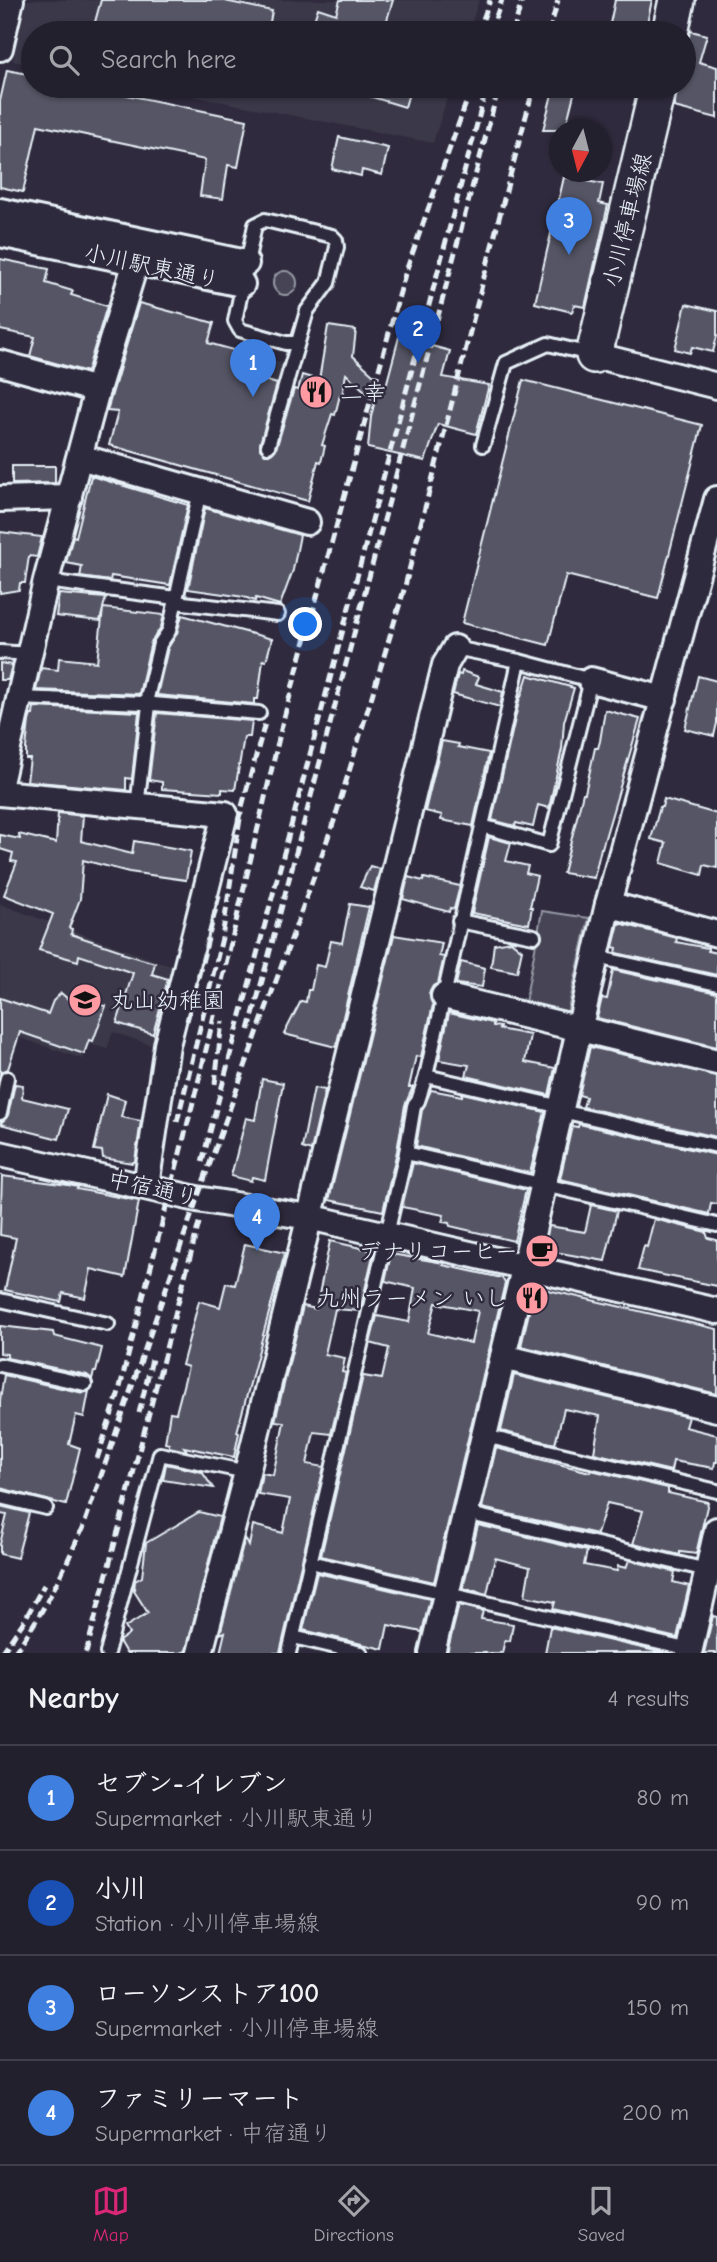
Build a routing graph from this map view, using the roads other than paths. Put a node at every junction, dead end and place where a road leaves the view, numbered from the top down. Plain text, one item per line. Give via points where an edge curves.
1 (11, 0) edge
2 (677, 0) edge
3 (673, 21) edge
4 (0, 48) edge
5 (655, 98) edge
6 (0, 211) edge
7 (0, 234) edge
8 (139, 252) junction
9 (244, 274) junction
10 (296, 342) junction
11 (594, 355) junction
12 (0, 363) edge
13 (717, 386) edge
14 (97, 390) junction
15 (483, 445) dead end
16 (268, 446) dead end
17 (80, 457) junction
18 (200, 491) junction
19 (69, 498) junction
20 (0, 499) edge
21 (717, 499) edge
22 (307, 522) dead end
23 (46, 581) junction
24 (176, 600) junction
25 (278, 614) dead end
26 (455, 648) joint
27 (0, 652) edge
28 (30, 654) junction
29 (519, 661) junction
30 (591, 680) junction
31 (20, 698) junction
32 (664, 699) junction
33 (149, 705) junction
34 (260, 713) dead end
35 (0, 783) edge
36 (0, 793) edge
37 (137, 807) junction
38 (482, 826) junction
39 (608, 904) junction
40 (459, 920) junction
41 (717, 934) edge
42 (534, 936) dead end
43 (596, 957) junction
44 (717, 984) edge
45 (444, 996) junction
46 (579, 1029) junction
47 (717, 1062) edge
48 (426, 1076) junction
49 (7, 1078) dead end
50 (561, 1107) junction
51 (0, 1113) edge
52 (717, 1146) edge
53 (406, 1153) junction
54 (0, 1154) edge
55 (544, 1185) junction
56 (146, 1186) junction
57 (309, 1217) junction
58 (717, 1225) edge
59 (387, 1234) junction
60 (525, 1267) junction
61 (0, 1300) edge
62 (717, 1311) edge
63 (108, 1324) dead end
64 (503, 1357) junction
65 (0, 1365) edge
66 (85, 1384) dead end
67 (717, 1409) edge
68 (485, 1436) junction
69 (247, 1472) junction
70 (717, 1491) edge
71 (0, 1497) edge
72 (47, 1508) dead end
73 (466, 1513) junction
74 (717, 1530) edge
75 (310, 1562) junction
76 (707, 1570) junction
77 (447, 1594) junction
78 (293, 1637) junction
79 (690, 1651) edge
80 (107, 1653) edge
81 (200, 1653) edge
82 (289, 1653) edge
83 (361, 1653) edge
84 (432, 1653) edge

1 - 4 street
2 - 3 main road
5 - 11 main road, 小川停車場線
6 - 8 street, 小川駅東通り
7 - 8 street, 小川駅東通り
8 - 9 street, 小川駅東通り
8 - 14 street
9 - 10 lane, 小川駅東通り via 235,321 240,330
9 - 10 lane via 255,225 260,221 336,240 328,283 307,311
10 - 16 lane
11 - 13 street
11 - 15 lane via 548,344 506,363
12 - 14 street
14 - 17 street
17 - 18 street
17 - 19 street
18 - 22 street
18 - 24 lane
19 - 20 street
19 - 23 street
21 - 32 street
23 - 24 lane
23 - 28 street
24 - 25 lane
24 - 33 lane via 169,631 160,644
26 - 29 lane
26 - 57 street via 445,665
27 - 28 lane
28 - 31 street
29 - 30 lane
29 - 38 lane
30 - 32 street
30 - 38 lane via 550,845
31 - 33 lane
31 - 35 street
32 - 39 street
33 - 34 lane
33 - 37 lane
36 - 37 street
37 - 56 street via 225,814 167,1045
38 - 40 lane
39 - 41 street
39 - 43 street
40 - 42 lane
40 - 45 lane
43 - 44 lane
43 - 46 street
45 - 46 street
45 - 48 lane
46 - 47 street
46 - 50 street
48 - 50 lane
48 - 53 lane via 414,1106
49 - 51 lane
50 - 52 lane via 570,1113
50 - 55 street
53 - 55 lane
53 - 59 lane
54 - 56 street, 中宿通り
55 - 58 lane
55 - 60 street
56 - 57 street, 中宿通り
57 - 59 street, 中宿通り
57 - 69 street
59 - 60 street, 中宿通り
59 - 75 lane
60 - 62 street, 中宿通り
60 - 64 street
61 - 63 lane
64 - 67 street
64 - 68 street
65 - 66 lane
68 - 70 lane
68 - 73 street
69 - 80 lane via 160,1454
69 - 81 street
71 - 72 lane
73 - 76 lane
73 - 77 street
74 - 76 street
75 - 77 lane
75 - 78 lane
76 - 79 street
77 - 79 lane
77 - 84 street
78 - 82 lane
78 - 83 lane

